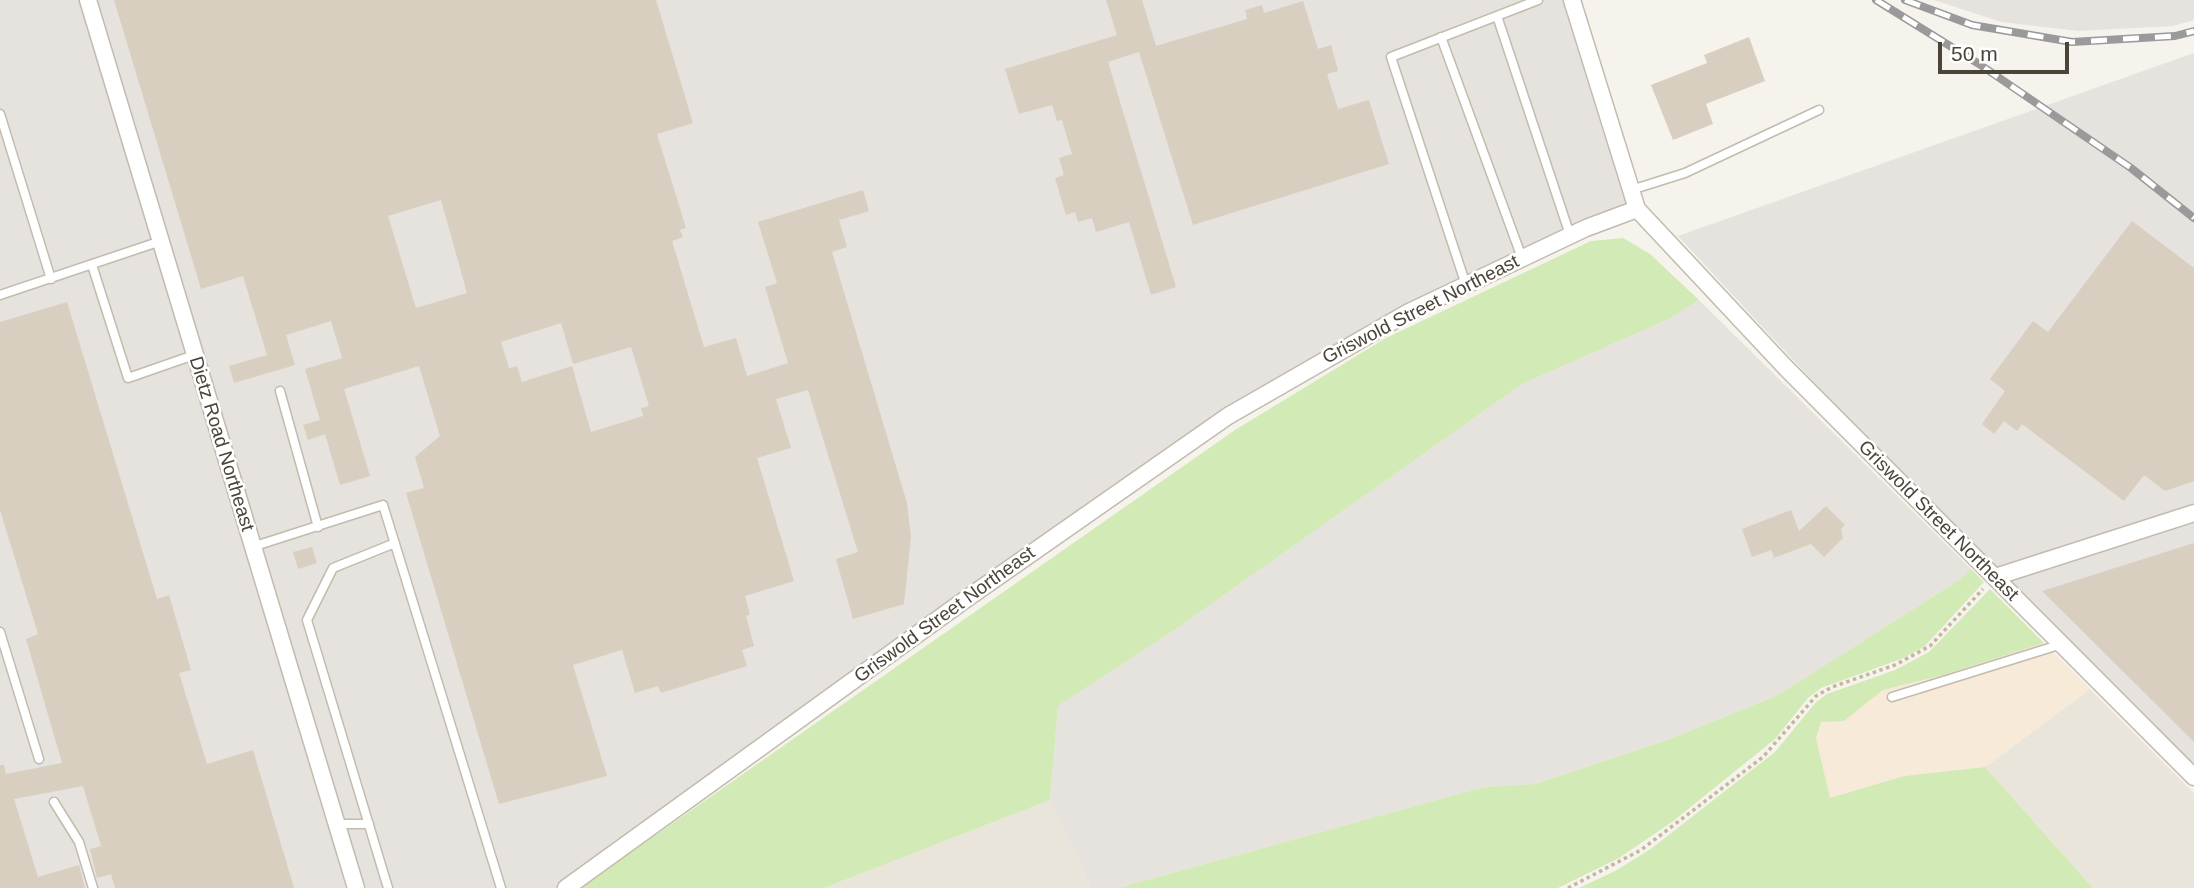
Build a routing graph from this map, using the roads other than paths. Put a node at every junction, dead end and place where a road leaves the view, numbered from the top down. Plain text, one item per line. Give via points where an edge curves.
1 (88, 0) edge
2 (1538, 0) edge
3 (1572, 0) edge
4 (1497, 16) junction
5 (1441, 37) junction
6 (1819, 110) dead end
7 (0, 114) edge
8 (1631, 190) junction
9 (1637, 209) junction
10 (1570, 235) junction
11 (161, 241) junction
12 (1522, 258) junction
13 (92, 265) junction
14 (51, 278) junction
15 (1466, 285) junction
16 (0, 295) edge
17 (194, 355) junction
18 (280, 391) dead end
19 (2194, 513) edge
20 (318, 527) junction
21 (395, 543) junction
22 (252, 547) junction
23 (1994, 577) junction
24 (0, 632) edge
25 (2062, 644) junction
26 (1892, 697) dead end
27 (39, 759) dead end
28 (2194, 777) edge
29 (54, 802) dead end
30 (336, 824) junction
31 (369, 824) junction
32 (93, 888) edge
33 (356, 888) edge
34 (388, 888) edge
35 (501, 888) edge
36 (566, 888) edge

1 - 11 street, Dietz Road Northeast
2 - 4 lane
3 - 8 street
4 - 5 lane
4 - 10 lane
5 - 12 lane
5 - 15 lane via 1391,57
6 - 8 lane via 1685,173
7 - 14 lane
8 - 9 street
9 - 10 street, Griswold Street Northeast
9 - 23 street, Griswold Street Northeast via 1786,368
10 - 12 street, Griswold Street Northeast
11 - 13 lane
11 - 17 street, Dietz Road Northeast
12 - 15 street, Griswold Street Northeast
13 - 14 lane
13 - 17 lane via 128,378
14 - 16 lane
15 - 36 street, Griswold Street Northeast via 1327,357 1228,416
17 - 22 street, Dietz Road Northeast
18 - 20 lane
19 - 23 street
20 - 21 lane via 383,505
20 - 22 lane
21 - 31 lane via 333,568 307,620
21 - 35 lane
22 - 30 street, Dietz Road Northeast
23 - 25 street, Griswold Street Northeast
24 - 27 lane
25 - 26 lane
25 - 28 street, Griswold Street Northeast
29 - 32 lane via 79,842
30 - 31 lane
30 - 33 street, Dietz Road Northeast
31 - 34 lane

